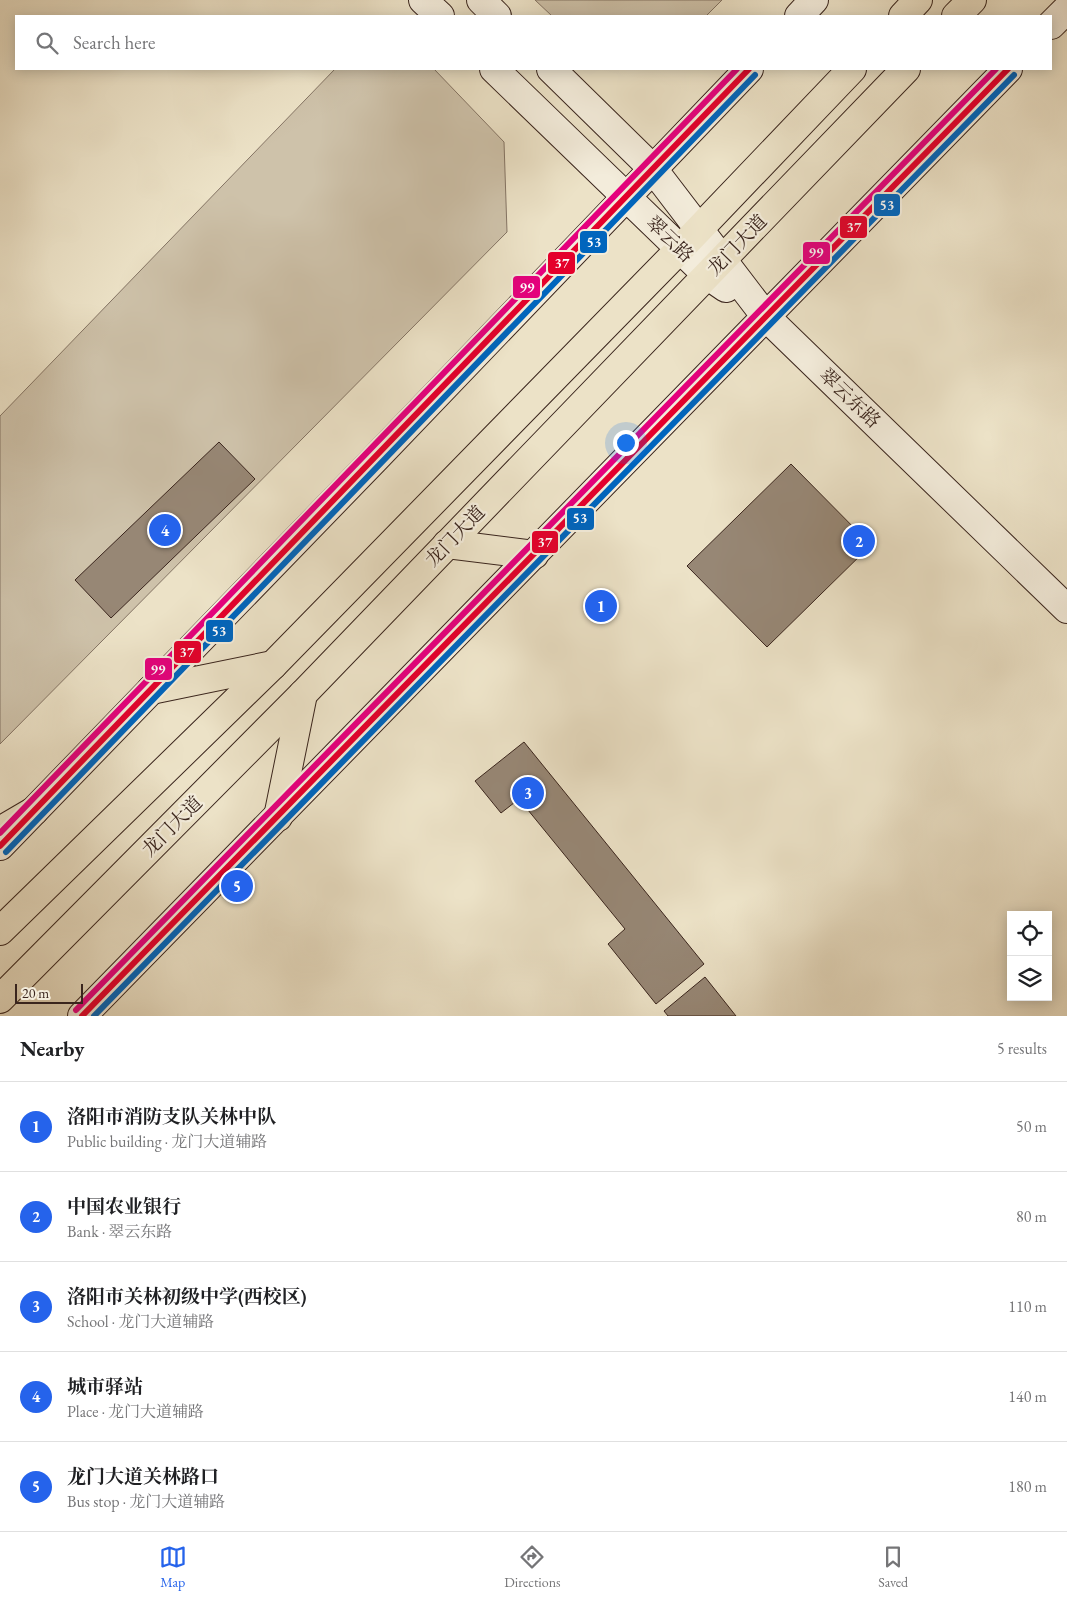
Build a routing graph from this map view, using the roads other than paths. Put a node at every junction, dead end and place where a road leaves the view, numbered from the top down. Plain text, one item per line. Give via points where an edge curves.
1 (423, 0) edge
2 (481, 0) edge
3 (814, 0) edge
4 (918, 0) edge
5 (972, 0) edge
6 (1067, 9) edge
7 (439, 15) edge
8 (496, 15) edge
9 (799, 15) edge
10 (904, 15) edge
11 (957, 15) edge
12 (1052, 24) edge
13 (495, 70) edge
14 (552, 70) edge
15 (748, 70) edge
16 (851, 70) edge
17 (905, 70) edge
18 (1007, 70) edge
19 (654, 169) junction
20 (626, 197) junction
21 (699, 229) junction
22 (680, 249) junction
23 (715, 268) junction
24 (766, 317) junction
25 (447, 544) junction
26 (534, 555) junction
27 (1067, 609) edge
28 (273, 665) junction
29 (151, 690) junction
30 (303, 694) junction
31 (34, 811) junction
32 (278, 817) junction
33 (0, 830) edge
34 (0, 846) edge
35 (0, 931) edge
36 (0, 999) edge
37 (82, 1016) edge

1 - 7 main road
2 - 8 main road
3 - 9 main road
4 - 10 main road
5 - 11 main road
6 - 12 main road
13 - 20 main road, 翠云路
14 - 19 main road
15 - 19 main road
16 - 21 main road, 龙门大道
17 - 23 main road, 龙门大道
18 - 24 main road
19 - 20 main road
19 - 21 main road
20 - 22 main road, 翠云路
20 - 29 main road
21 - 22 main road, 龙门大道
21 - 23 main road
22 - 23 main road, 翠云路
22 - 28 main road, 龙门大道
23 - 24 main road, 翠云路
23 - 25 main road, 龙门大道
24 - 26 main road
24 - 27 main road, 翠云东路
25 - 26 main road
25 - 30 main road, 龙门大道
26 - 32 main road
28 - 29 main road
28 - 35 main road, 龙门大道
29 - 31 main road
30 - 32 main road
30 - 36 main road, 龙门大道
31 - 33 main road
31 - 34 main road
32 - 37 main road

